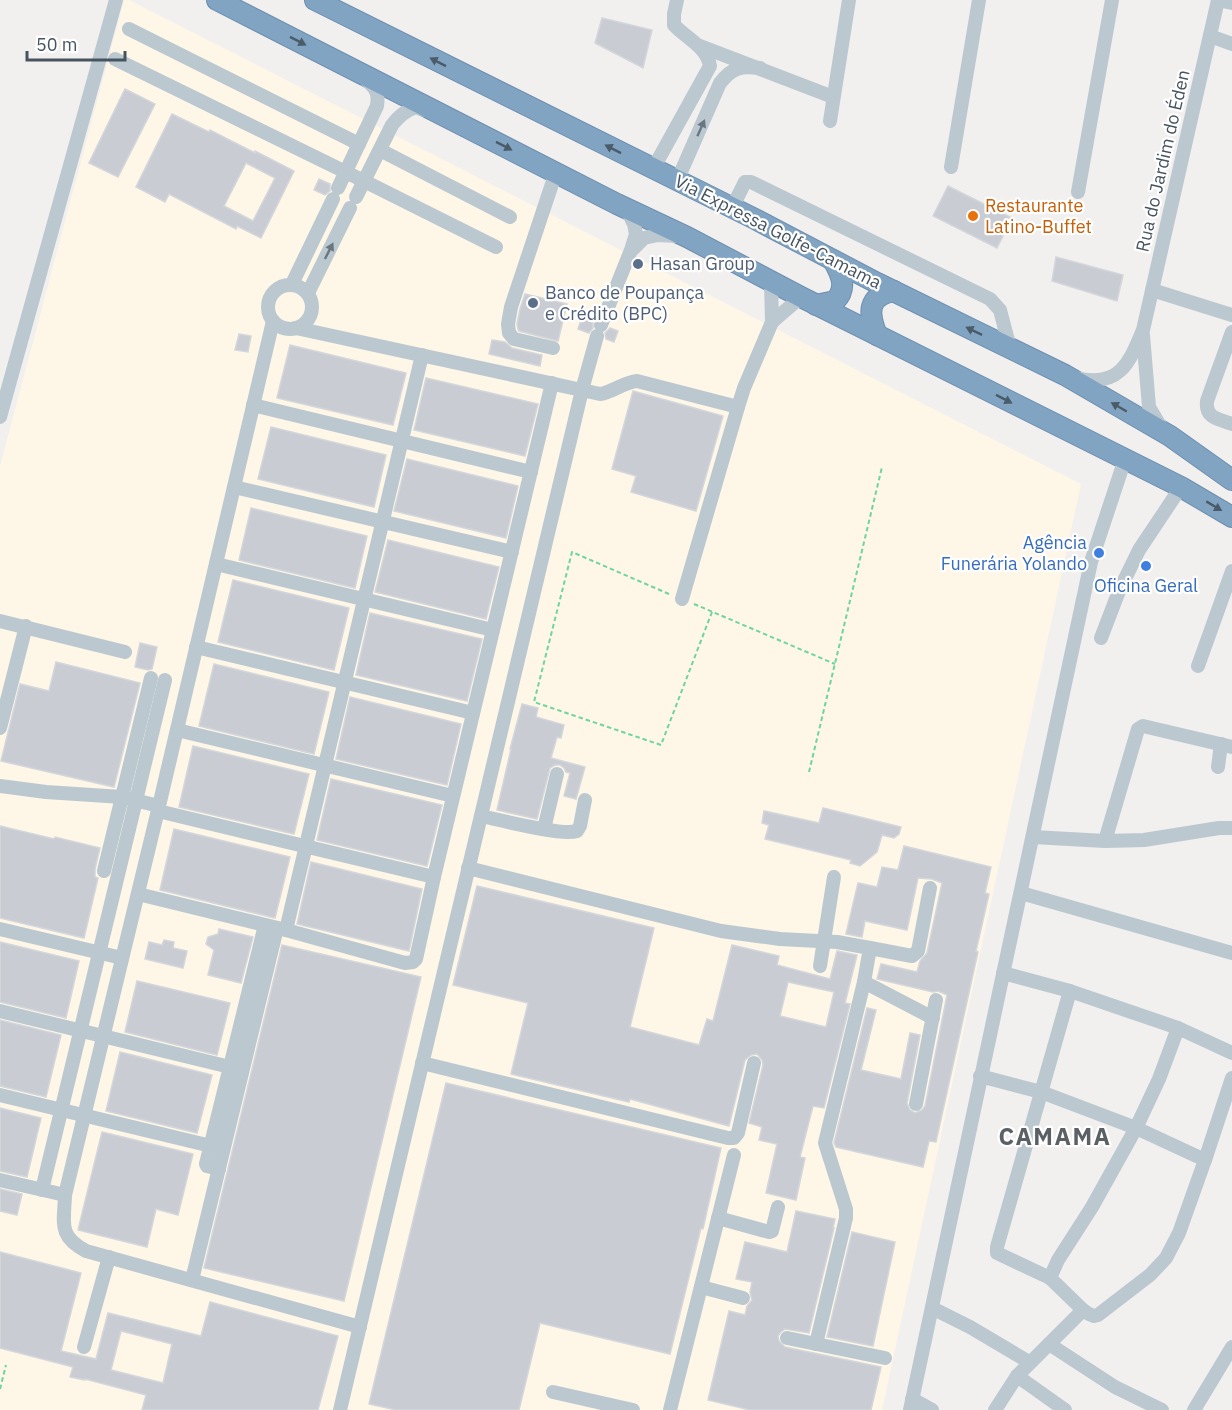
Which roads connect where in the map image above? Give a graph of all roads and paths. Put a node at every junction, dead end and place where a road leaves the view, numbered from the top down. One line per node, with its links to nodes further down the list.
1 (116, 0): 57 (street)
2 (217, 0): 15 (highway, one-way to 15)
3 (315, 0): 23 (highway, Via Expressa Golfe-Camama, one-way to 3)
4 (677, 0): 13 (street)
5 (849, 0): 17 (street)
6 (979, 0): 22 (street)
7 (1112, 0): 28 (street)
8 (1218, 0): 9 (street); 11 (street, Rua do Jardim do Éden)
9 (1232, 3)
10 (129, 29): 20 (street)
11 (1210, 36): 12 (street); 38 (street, Rua do Jardim do Éden)
12 (1232, 44)
13 (696, 45): 16 (street); 23 (street)
14 (115, 60): 24 (street)
15 (344, 65): 18 (highway); 20 (street)
16 (760, 68): 17 (street); 27 (street, one-way to 16)
17 (833, 97): 19 (street)
18 (452, 119): 21 (street); 25 (highway, one-way to 25)
19 (830, 121)
20 (359, 144): 24 (street)
21 (380, 150): 26 (street); 31 (street)
22 (951, 167)
23 (653, 169): 27 (highway, Via Expressa Golfe-Camama)
24 (346, 172): 26 (street); 37 (street)
25 (556, 172): 29 (highway); 49 (street)
26 (364, 181): 33 (street); 40 (street, one-way to 26)
27 (677, 181): 30 (highway, Via Expressa Golfe-Camama)
28 (1078, 192)
29 (617, 204): 32 (highway); 34 (street)
30 (732, 208): 35 (highway, Via Expressa Golfe-Camama); 50 (street)
31 (510, 217)
32 (687, 237): 34 (street); 36 (highway)
33 (495, 247)
34 (631, 250): 54 (street)
35 (833, 260): 39 (highway, Via Expressa Golfe-Camama); 41 (highway)
36 (771, 281): 41 (highway); 44 (street)
37 (292, 284): 40 (street); 43 (street)
38 (1152, 290): 42 (street); 46 (street, Rua do Jardim do Éden)
39 (894, 291): 48 (highway); 50 (highway, Via Expressa Golfe-Camama, one-way to 39)
40 (308, 293): 45 (street)
41 (809, 301): 44 (street); 48 (highway)
42 (1232, 315)
43 (273, 321): 45 (street); 55 (street)
44 (772, 322): 56 (street)
45 (297, 328): 51 (street)
46 (1143, 330): 52 (street); 59 (street)
47 (1232, 332): 58 (street)
48 (877, 335): 61 (highway, one-way to 61)
49 (553, 348)
50 (1010, 348): 52 (highway, Via Expressa Golfe-Camama)
51 (422, 355): 53 (street); 60 (street)
52 (1065, 375): 59 (highway, Via Expressa Golfe-Camama, one-way to 52)
53 (552, 383): 54 (street); 63 (street)
54 (582, 390): 56 (street); 98 (street)
55 (253, 405): 60 (street); 65 (street)
56 (738, 407): 73 (street)
57 (0, 417)
58 (1230, 419)
59 (1170, 436): 64 (highway, Via Expressa Golfe-Camama)
60 (402, 441): 63 (street); 68 (street)
61 (1125, 459): 66 (highway); 101 (street)
62 (882, 467): 81 (path)
63 (531, 472): 69 (street)
64 (1232, 480)
65 (234, 487): 68 (street); 70 (street)
66 (1180, 487): 67 (highway, one-way to 67); 78 (street)
67 (1232, 517)
68 (383, 522): 69 (street); 72 (street)
69 (512, 552): 77 (street)
70 (216, 564): 72 (street); 79 (street)
71 (1232, 571): 82 (street)
72 (364, 599): 77 (street); 83 (street)
73 (682, 599): 74 (path); 74 (path)
74 (712, 612): 81 (path)
75 (0, 621): 76 (street)
76 (26, 626): 80 (street); 85 (street)
77 (493, 630): 84 (street)
78 (1101, 638)
79 (196, 647): 83 (street); 86 (street)
80 (124, 652)
81 (835, 664): 90 (path)
82 (1198, 666)
83 (345, 682): 84 (street); 88 (street)
84 (473, 713): 93 (street)
85 (0, 728)
86 (177, 730): 88 (street); 97 (street)
87 (1226, 746): 89 (street); 102 (street)
88 (325, 765): 93 (street); 103 (street)
89 (1218, 767)
90 (809, 772)
91 (557, 774): 100 (street)
92 (0, 786): 94 (street)
93 (453, 796): 109 (street)
94 (122, 797): 95 (street); 95 (street); 107 (street)
95 (136, 800): 97 (street); 104 (street)
96 (585, 800): 100 (street)
97 (159, 808): 103 (street); 105 (street)
98 (481, 816): 100 (street); 106 (street)
99 (1232, 828): 102 (street)
100 (544, 829)
101 (1033, 837): 102 (street); 111 (street)
102 (1105, 841)
103 (305, 846): 109 (street); 113 (street)
104 (123, 857): 105 (street); 117 (street)
105 (146, 862): 112 (street)
106 (468, 868): 115 (street); 131 (street)
107 (104, 871)
108 (834, 876): 115 (street)
109 (434, 877): 113 (street)
110 (930, 888): 116 (street)
111 (1021, 893): 118 (street); 121 (street)
112 (138, 894): 113 (street); 119 (street)
113 (276, 928): 133 (street); 145 (street)
114 (0, 929): 117 (street)
115 (824, 941): 116 (street); 120 (street)
116 (870, 948): 122 (street)
117 (100, 952): 119 (street); 128 (street)
118 (1232, 954)
119 (123, 958): 129 (street)
120 (820, 966)
121 (1003, 972): 123 (street); 134 (street)
122 (864, 982): 126 (street); 160 (street)
123 (1070, 992): 127 (street); 136 (street)
124 (936, 1000): 126 (street)
125 (0, 1011): 128 (street)
126 (933, 1018): 138 (street)
127 (1178, 1028): 130 (street); 141 (street)
128 (81, 1031): 129 (street); 139 (street)
129 (104, 1036): 133 (street); 140 (street)
130 (1232, 1053)
131 (422, 1063): 132 (street); 158 (street)
132 (754, 1063)
133 (230, 1067): 142 (street)
134 (980, 1076): 136 (street); 156 (street)
135 (1232, 1078): 144 (street)
136 (1041, 1092): 141 (street); 152 (street)
137 (0, 1095): 139 (street)
138 (916, 1104)
139 (61, 1110): 140 (street); 147 (street)
140 (84, 1115): 142 (street); 148 (street)
141 (1136, 1128): 144 (street); 152 (street)
142 (211, 1146): 145 (street)
143 (734, 1155): 150 (street)
144 (1205, 1160): 157 (street)
145 (219, 1169): 153 (street)
146 (0, 1180): 147 (street)
147 (42, 1190): 148 (street)
148 (65, 1195): 151 (street)
149 (778, 1207): 150 (street)
150 (718, 1218): 154 (street)
151 (109, 1257): 153 (street); 162 (street)
152 (1050, 1278): 157 (street)
153 (192, 1280): 158 (street)
154 (701, 1287): 155 (street); 173 (street)
155 (743, 1298)
156 (932, 1308): 165 (street); 170 (street)
157 (1083, 1310): 161 (street)
158 (360, 1327): 171 (street)
159 (787, 1338): 160 (street)
160 (816, 1344): 164 (street)
161 (1049, 1344): 165 (street); 177 (street)
162 (84, 1347)
163 (1232, 1347): 178 (street)
164 (885, 1359)
165 (1029, 1362): 167 (street)
166 (6, 1365): 168 (path)
167 (1017, 1376): 175 (street); 176 (street)
168 (0, 1389)
169 (553, 1392): 172 (street)
170 (911, 1404): 174 (street)
171 (340, 1410)
172 (633, 1410)
173 (670, 1410)
174 (932, 1410)
175 (995, 1410)
176 (1065, 1410)
177 (1162, 1410)
178 (1194, 1410)

